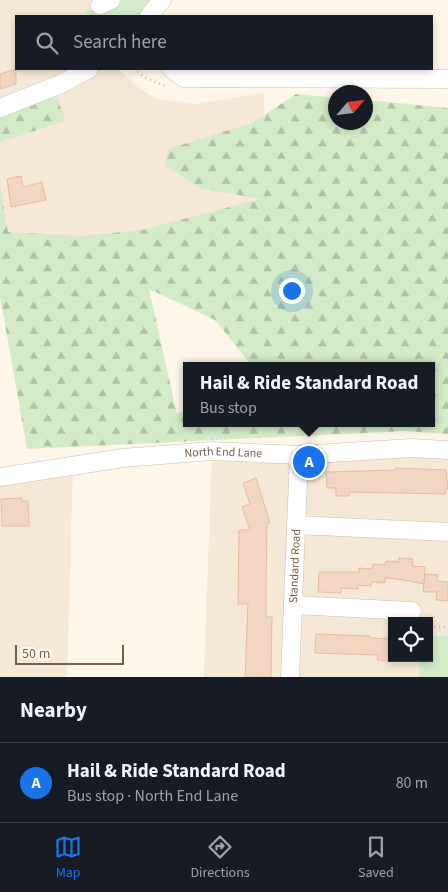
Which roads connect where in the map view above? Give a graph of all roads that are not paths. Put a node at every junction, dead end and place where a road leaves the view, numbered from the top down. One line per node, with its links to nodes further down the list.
1 (162, 0): 2 (street)
2 (150, 15)
3 (87, 70): 6 (street)
4 (173, 70): 5 (street)
5 (448, 79)
6 (0, 108)
7 (448, 450): 8 (street, North End Lane)
8 (299, 455): 9 (street, North End Lane); 10 (street, Standard Road)
9 (0, 477)
10 (296, 525): 11 (street); 12 (street, Standard Road)
11 (448, 532)
12 (293, 605): 13 (street); 14 (street, Standard Road)
13 (412, 611)
14 (290, 677)

